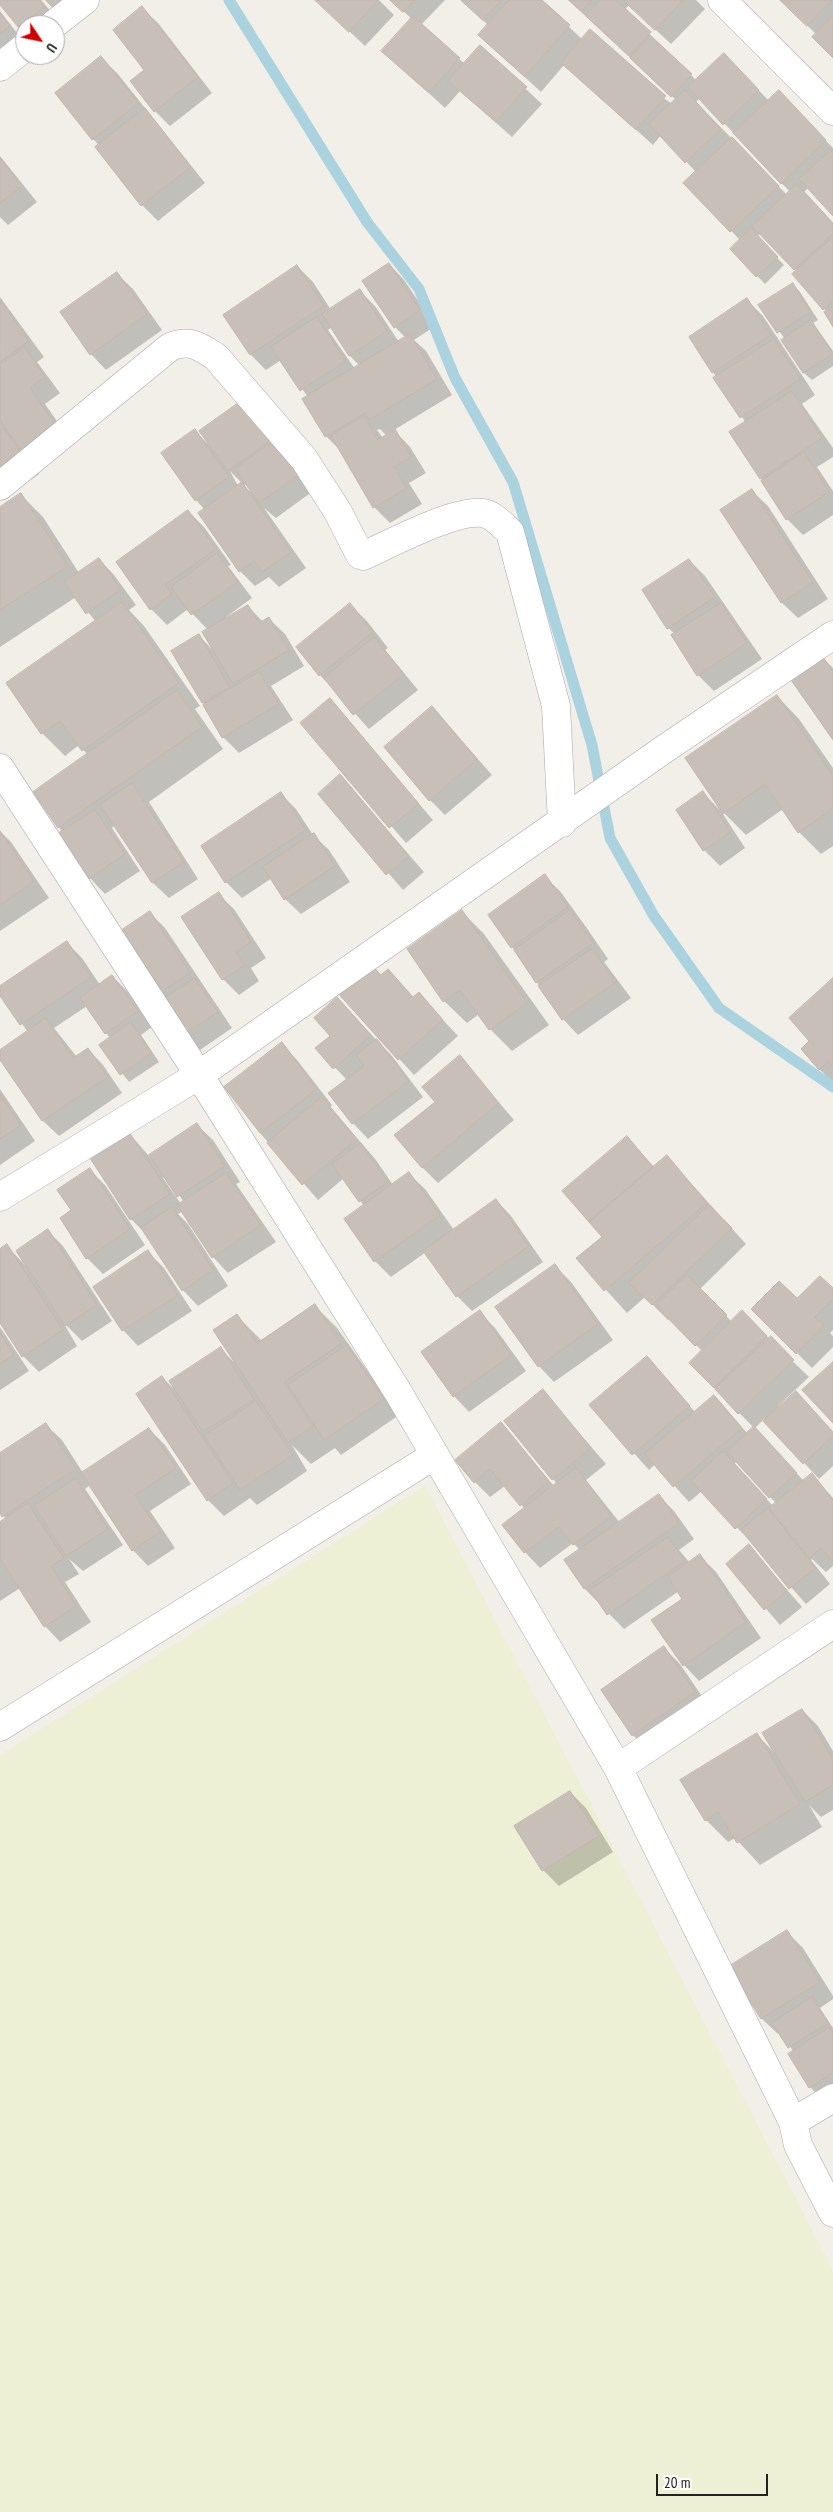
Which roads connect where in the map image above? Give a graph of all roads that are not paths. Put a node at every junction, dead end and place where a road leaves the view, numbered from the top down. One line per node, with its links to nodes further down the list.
1 (85, 0): 3 (street)
2 (722, 0): 6 (street)
3 (65, 16)
4 (15, 55): 5 (street)
5 (0, 67)
6 (833, 110)
7 (0, 486): 10 (street)
8 (833, 635): 10 (street)
9 (0, 768): 11 (street)
10 (569, 818): 11 (street)
11 (199, 1075): 12 (street); 13 (street)
12 (0, 1197)
13 (435, 1455): 15 (street); 16 (street)
14 (833, 1624): 16 (street)
15 (0, 1727)
16 (618, 1768): 18 (street)
17 (833, 2098): 18 (street)
18 (793, 2122): 19 (street)
19 (833, 2212)

